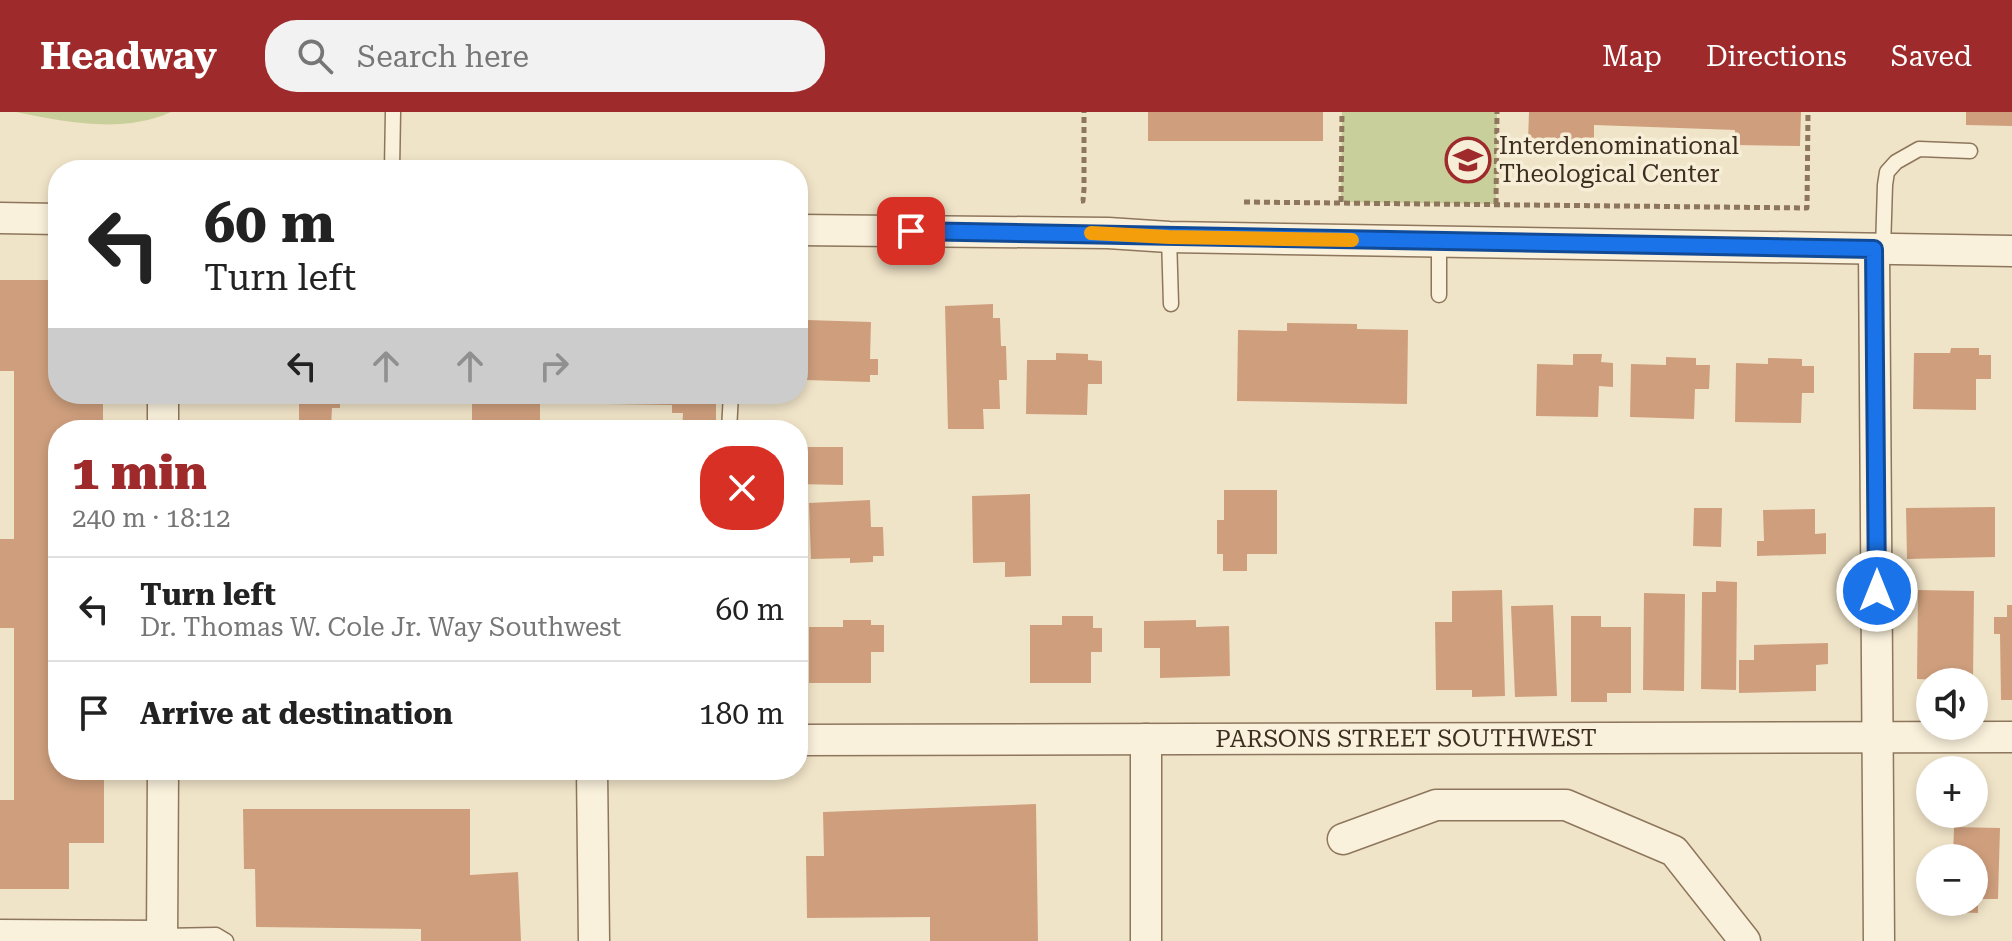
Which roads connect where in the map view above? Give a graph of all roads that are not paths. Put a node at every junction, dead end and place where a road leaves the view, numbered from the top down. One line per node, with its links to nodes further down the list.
1 (393, 112): 3 (lane)
2 (1970, 151): 9 (lane)
3 (392, 160)
4 (0, 218): 5 (street)
5 (48, 219)
6 (808, 230): 7 (street)
7 (1169, 237): 8 (street); 12 (lane)
8 (1439, 241): 9 (street); 11 (lane)
9 (1878, 249): 10 (street); 13 (street)
10 (2012, 251)
11 (1439, 295)
12 (1171, 304)
13 (1878, 737): 14 (street, PARSONS STREET SOUTHWEST); 15 (street, PARSONS STREET SOUTHWEST); 26 (street)
14 (2012, 737)
15 (1146, 739): 16 (street, PARSONS STREET SOUTHWEST); 24 (street)
16 (808, 740)
17 (163, 780): 21 (street)
18 (592, 780): 23 (street)
19 (1343, 839): 25 (street)
20 (0, 935): 21 (street)
21 (162, 939): 22 (lane)
22 (226, 941)
23 (594, 941)
24 (1146, 941)
25 (1745, 941)
26 (1879, 941)

